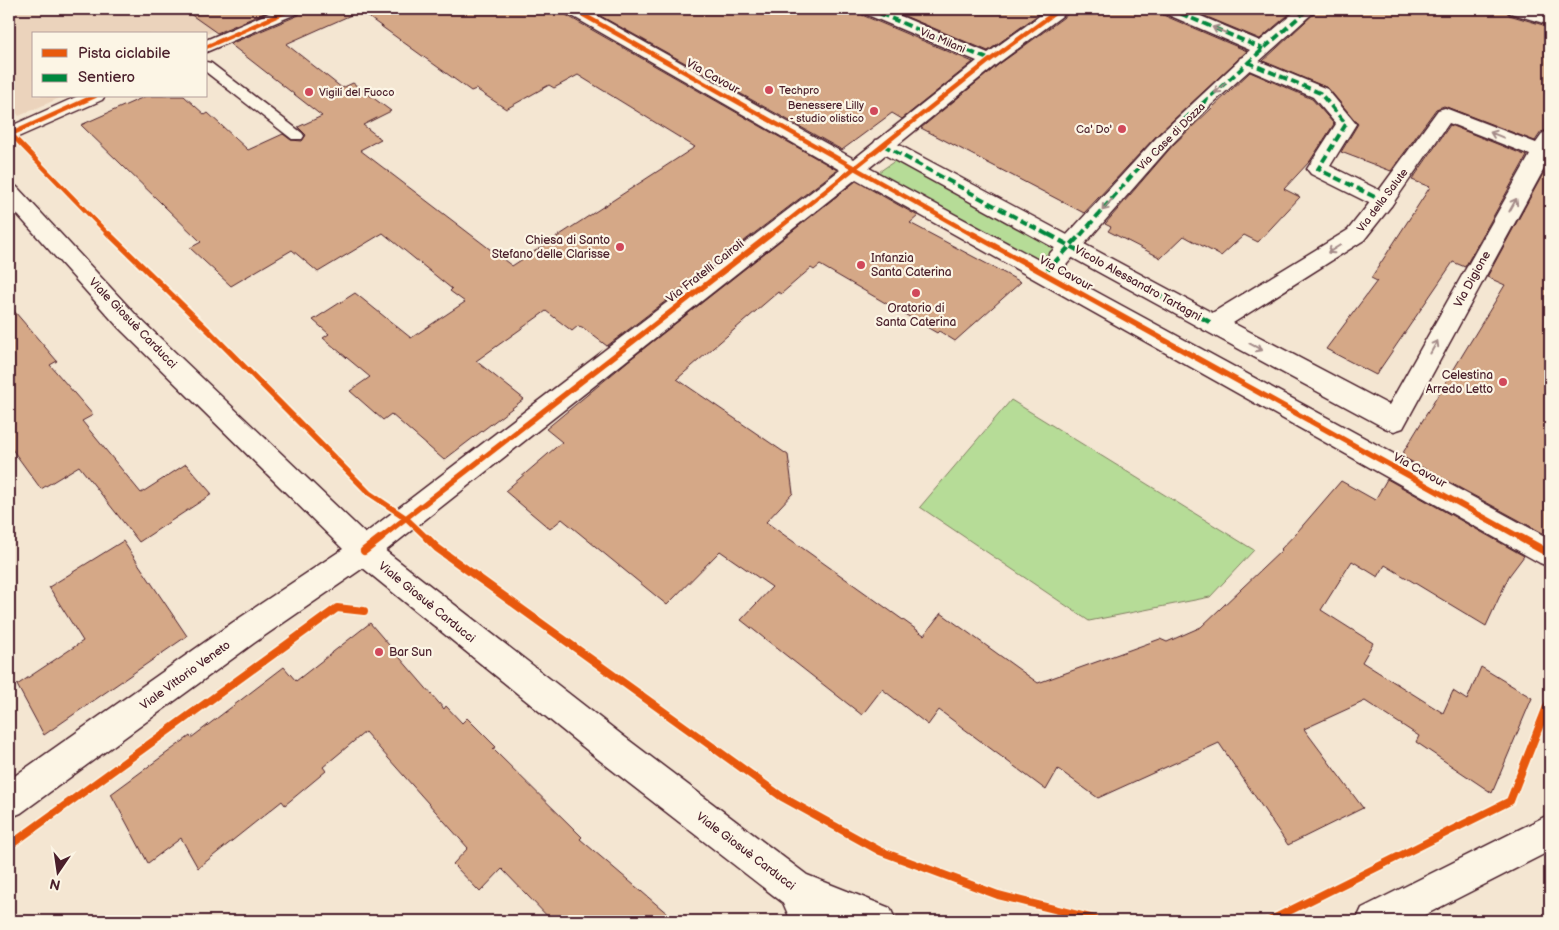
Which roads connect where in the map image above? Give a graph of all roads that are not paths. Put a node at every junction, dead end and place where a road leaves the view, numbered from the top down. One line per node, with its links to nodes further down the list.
1 (292, 9): 9 (street)
2 (573, 9): 19 (street, Via Cavour)
3 (869, 9): 11 (street, Via Milani)
4 (1060, 9): 11 (street, Via Fratelli Cairoli)
5 (1170, 9): 10 (street, one-way to 5)
6 (1308, 9): 10 (street, Via Case di Dozza)
7 (1516, 9): 8 (street)
8 (1550, 20)
9 (208, 46)
10 (1263, 49): 12 (street, Via Case di Dozza)
11 (990, 60): 17 (street, Via Fratelli Cairoli)
12 (1247, 62): 21 (street); 22 (street, Via Case di Dozza, one-way to 22)
13 (208, 68): 16 (lane)
14 (91, 98): 15 (street)
15 (9, 135)
16 (297, 136)
17 (883, 145): 19 (street, Via Fratelli Cairoli); 22 (street, Vicolo Alessandro Tartagni)
18 (1546, 145): 21 (street, Via della Salute, one-way to 21); 25 (street, Via Digione, one-way to 18)
19 (854, 168): 23 (street, Via Cavour); 26 (street, Via Fratelli Cairoli)
20 (9, 192): 26 (street, Viale Giosuè Carducci)
21 (1383, 201): 24 (street, Via della Salute, one-way to 24)
22 (1072, 247): 23 (street, Via Case di Dozza); 24 (street, Vicolo Alessandro Tartagni)
23 (1044, 274): 27 (street, Via Cavour)
24 (1212, 324): 25 (street, Vicolo Alessandro Tartagni, one-way to 25)
25 (1394, 420)
26 (364, 551): 28 (street, Viale Vittorio Veneto); 30 (street, Viale Giosuè Carducci)
27 (1550, 554)
28 (9, 801)
29 (1550, 832): 33 (street)
30 (795, 889): 31 (street); 32 (street, Viale Giosuè Carducci)
31 (811, 921)
32 (877, 921)
33 (1375, 921)

